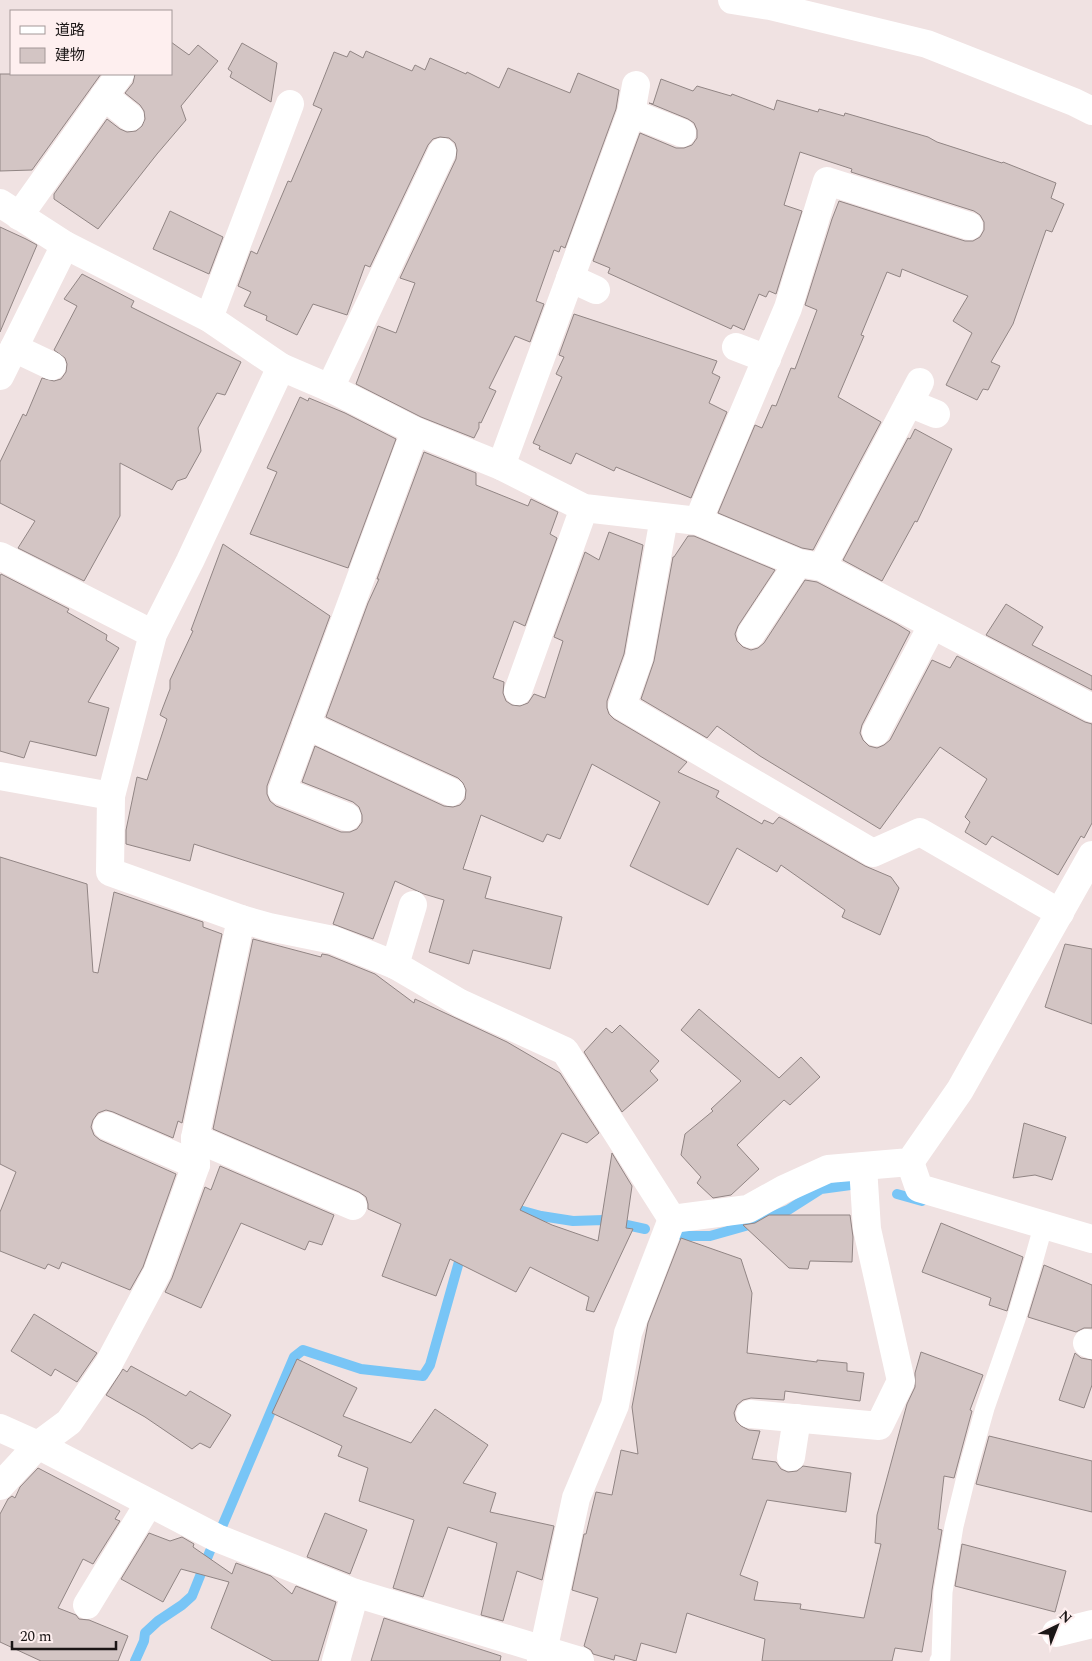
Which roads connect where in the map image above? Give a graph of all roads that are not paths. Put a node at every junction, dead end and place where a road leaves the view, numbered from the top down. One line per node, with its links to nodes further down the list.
1 (732, 0): 6 (street)
2 (119, 75): 4 (street)
3 (636, 85): 7 (street)
4 (104, 96): 8 (street); 11 (street)
5 (290, 104): 16 (street)
6 (1092, 111)
7 (631, 113): 9 (street); 14 (street)
8 (130, 117)
9 (682, 133)
10 (442, 152): 23 (street)
11 (10, 210): 13 (street)
12 (969, 226): 19 (street)
13 (65, 245): 16 (street); 18 (street)
14 (570, 278): 15 (street); 26 (street)
15 (596, 290)
16 (209, 318): 21 (street)
17 (736, 347): 19 (street)
18 (14, 348): 20 (street); 22 (street)
19 (767, 359): 29 (street)
20 (52, 366)
21 (282, 367): 23 (street); 33 (street)
22 (0, 376)
23 (330, 388): 25 (street)
24 (936, 414): 31 (street)
25 (415, 431): 26 (street); 37 (street)
26 (501, 466): 27 (street)
27 (584, 508): 28 (street); 35 (street)
28 (664, 518): 29 (street); 45 (street)
29 (698, 521): 31 (street)
30 (0, 556): 33 (street)
31 (810, 565): 32 (street); 34 (street)
32 (932, 626): 36 (street); 38 (street)
33 (154, 634): 41 (street)
34 (751, 634)
35 (518, 691)
36 (1092, 708)
37 (306, 725): 40 (street); 42 (street)
38 (876, 732)
39 (0, 776): 41 (street)
40 (451, 792)
41 (111, 796): 46 (street)
42 (347, 817)
43 (1091, 858): 45 (street)
44 (413, 905): 47 (street)
45 (1060, 913): 50 (street)
46 (241, 919): 47 (street); 49 (street)
47 (394, 965): 54 (street)
48 (107, 1126): 51 (street)
49 (194, 1138): 51 (street); 53 (street)
50 (910, 1162): 52 (street); 55 (street)
51 (196, 1165): 60 (street)
52 (863, 1167): 54 (street); 58 (street)
53 (352, 1206)
54 (672, 1219): 68 (street)
55 (1040, 1224): 56 (street); 71 (lane)
56 (1092, 1239)
57 (750, 1414): 58 (street)
58 (797, 1418): 61 (street)
59 (0, 1428): 60 (street)
60 (38, 1445): 62 (street); 63 (street)
61 (791, 1457)
62 (0, 1486)
63 (149, 1503): 64 (street); 65 (street)
64 (355, 1593): 68 (street); 69 (street)
65 (87, 1605)
66 (1092, 1624): 67 (street)
67 (1056, 1633)
68 (542, 1656): 70 (street)
69 (336, 1661)
70 (580, 1661)
71 (939, 1661)

